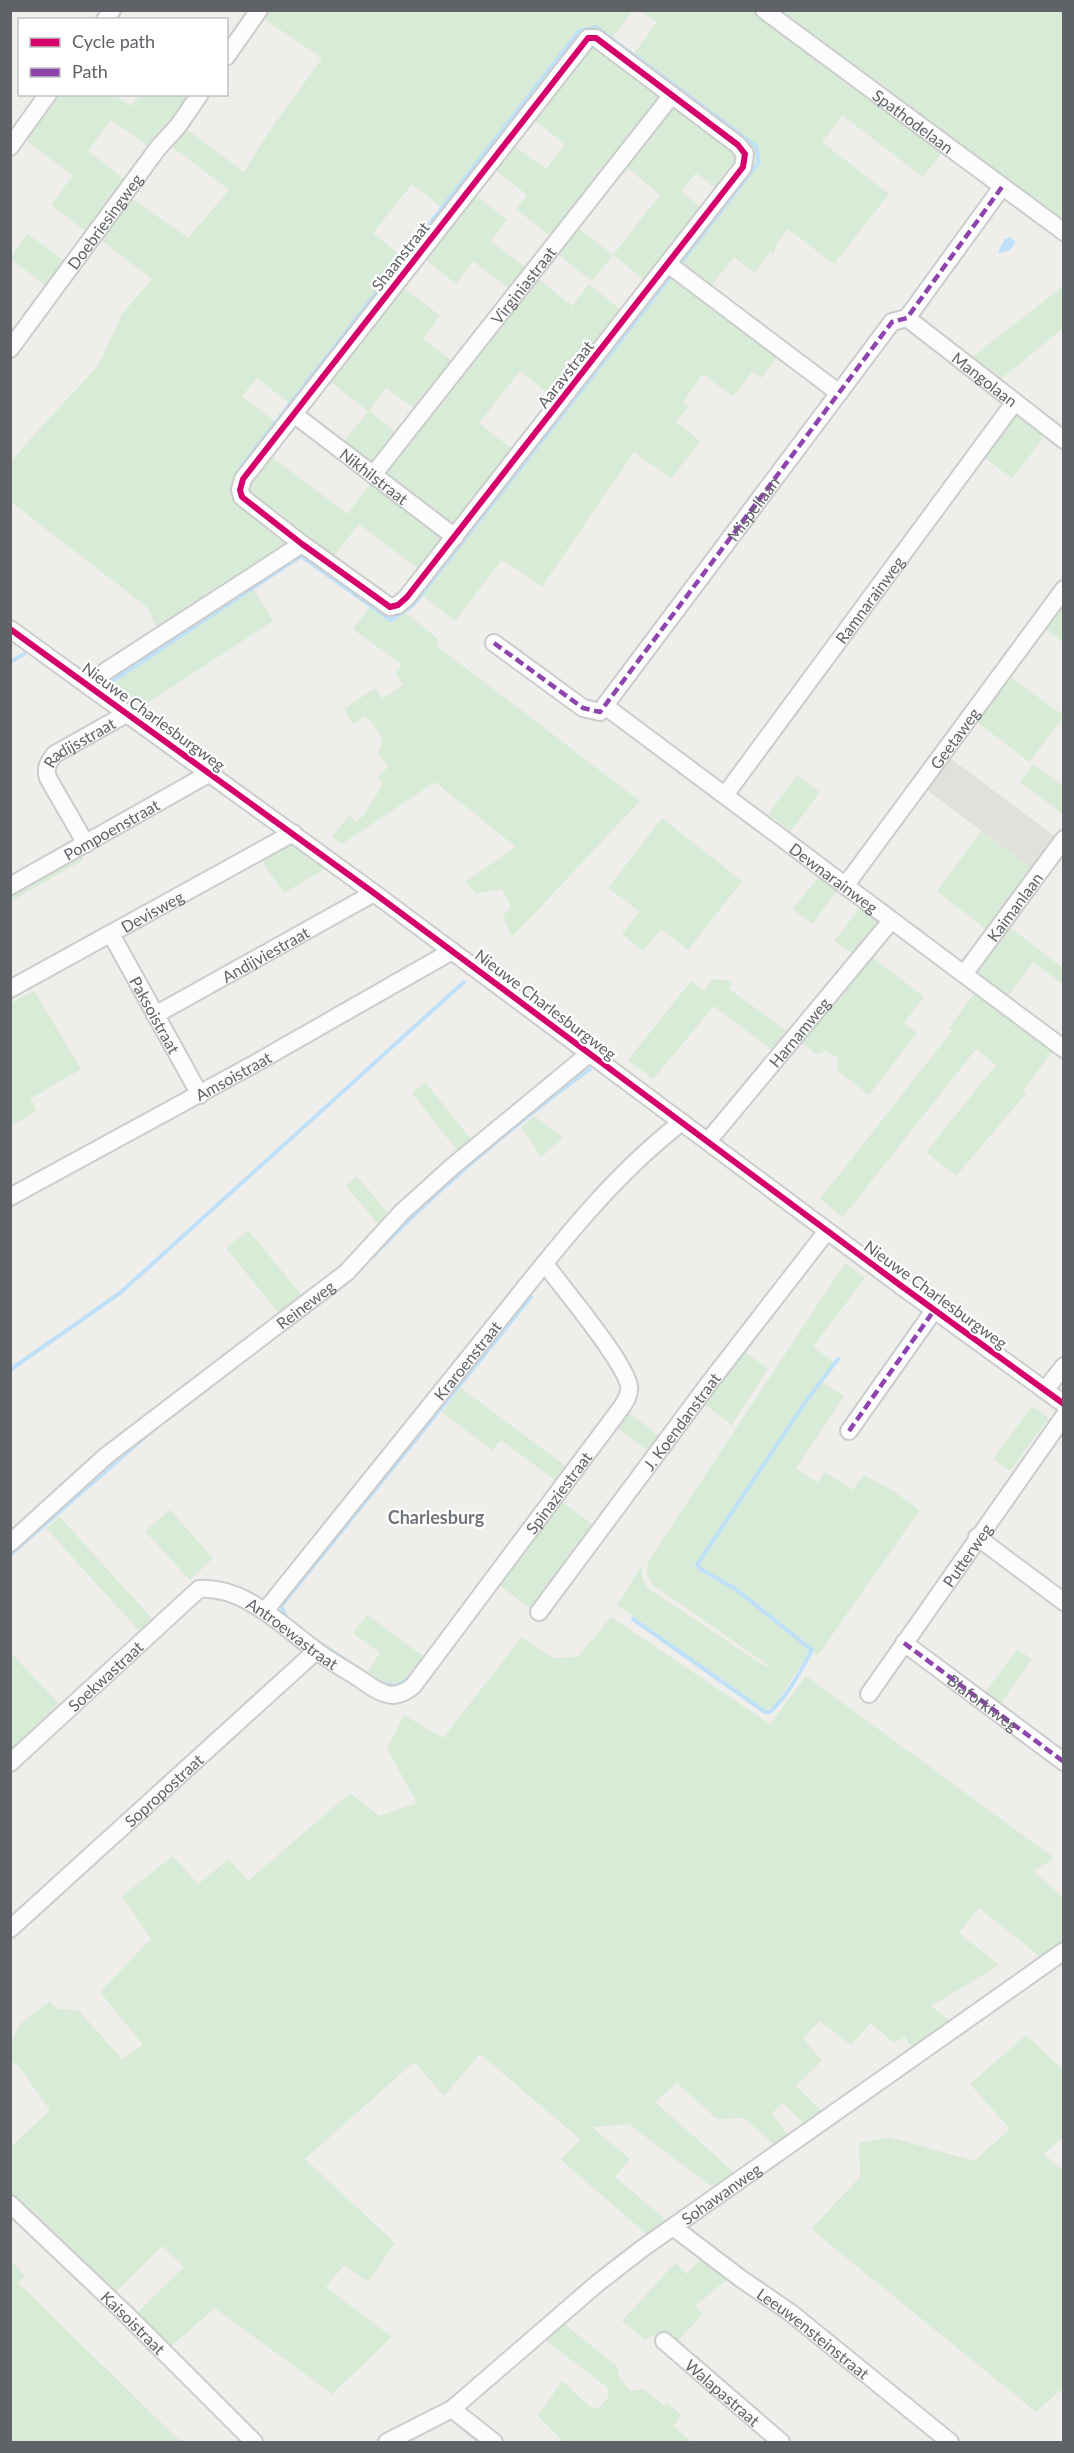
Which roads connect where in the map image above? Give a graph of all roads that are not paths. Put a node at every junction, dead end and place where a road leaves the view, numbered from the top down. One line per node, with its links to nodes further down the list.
1 (260, 10): 3 (street)
2 (764, 10): 9 (street, Spathodelaan)
3 (228, 54)
4 (672, 95): 8 (street, Shaanstraat); 16 (street, Shaanstraat); 18 (street, Virginiastraat)
5 (47, 96): 7 (street)
6 (199, 96): 13 (street, Doebriesingweg)
7 (10, 147)
8 (744, 154): 11 (street, Aaravstraat)
9 (1002, 187): 10 (street, Spathodelaan); 12 (street)
10 (1064, 232)
11 (668, 264): 14 (street); 19 (street, Aaravstraat)
12 (907, 318): 14 (street, Mispellaan); 15 (street, Mangolaan)
13 (10, 349)
14 (839, 393): 26 (street, Mispellaan)
15 (1014, 403): 17 (street, Mangolaan); 29 (street, Ramnarainweg)
16 (295, 415): 18 (street, Nikhilstraat); 20 (street, Shaanstraat)
17 (1064, 440)
18 (373, 475): 19 (street, Nikhilstraat)
19 (455, 537): 22 (street, Aaravstraat)
20 (302, 544): 22 (street, Shaanstraat); 25 (street)
21 (1064, 589): 34 (street, Geetaweg)
22 (398, 606)
23 (10, 629): 25 (street, Nieuwe Charlesburgweg)
24 (494, 643): 26 (street)
25 (90, 687): 27 (street, Nieuwe Charlesburgweg)
26 (605, 706): 29 (street, Dewnarainweg)
27 (128, 713): 28 (street, Nieuwe Charlesburgweg); 32 (street, Radijsstraat)
28 (210, 773): 30 (street, Nieuwe Charlesburgweg); 32 (street, Pompoenstraat)
29 (725, 795): 34 (street, Dewnarainweg)
30 (293, 833): 35 (street, Nieuwe Charlesburgweg); 37 (street, Devisweg)
31 (1064, 839): 39 (street, Kaimanlaan)
32 (86, 844): 33 (street, Pompoenstraat)
33 (10, 886)
34 (845, 886): 36 (street, Dewnarainweg)
35 (374, 893): 38 (street, Nieuwe Charlesburgweg); 41 (street, Andijviestraat)
36 (891, 921): 39 (street, Dewnarainweg); 46 (street, Harnamweg)
37 (111, 934): 40 (street, Devisweg); 41 (street, Paksoistraat)
38 (452, 951): 43 (street, Nieuwe Charlesburgweg); 44 (street, Amsoistraat)
39 (964, 974): 42 (street, Dewnarainweg)
40 (10, 989)
41 (155, 1015): 44 (street, Paksoistraat)
42 (1064, 1049)
43 (590, 1053): 45 (street, Nieuwe Charlesburgweg); 57 (street, Reineweg)
44 (200, 1095): 47 (street, Amsoistraat)
45 (682, 1122): 46 (street, Nieuwe Charlesburgweg); 49 (street, Kraroenstraat)
46 (708, 1141): 48 (street, Nieuwe Charlesburgweg)
47 (10, 1197)
48 (827, 1231): 50 (street, Nieuwe Charlesburgweg); 61 (street, J. Koendanstraat)
49 (545, 1264): 60 (street, Kraroenstraat); 64 (street, Spinaziestraat)
50 (935, 1309): 52 (street, Nieuwe Charlesburgweg); 55 (street)
51 (1064, 1366): 52 (street)
52 (1045, 1390): 53 (street, Nieuwe Charlesburgweg)
53 (1064, 1404)
54 (1064, 1416): 56 (street, Putterweg)
55 (849, 1431)
56 (977, 1537): 59 (street); 62 (street, Putterweg)
57 (10, 1544)
58 (199, 1589): 60 (street, Antroewastraat); 67 (street, Soekwastraat)
59 (1064, 1602)
60 (265, 1611): 63 (street, Antroewastraat)
61 (539, 1612)
62 (904, 1643): 65 (street, Putterweg); 66 (street, Blaforkiweg)
63 (316, 1651): 64 (street, Antroewastraat); 68 (street, Sopropostraat)
64 (380, 1691)
65 (869, 1694)
66 (1064, 1762)
67 (10, 1763)
68 (10, 1929)
69 (1064, 1951): 71 (street, Sohawanweg)
70 (10, 2204): 74 (street, Kaisoistraat)
71 (673, 2227): 73 (street, Sohawanweg); 78 (street, Leeuwensteinstraat)
72 (664, 2341): 77 (street, Walapastraat)
73 (452, 2409): 75 (street, Sohawanweg); 76 (street)
74 (254, 2442)
75 (387, 2442)
76 (494, 2442)
77 (781, 2442)
78 (950, 2442)

